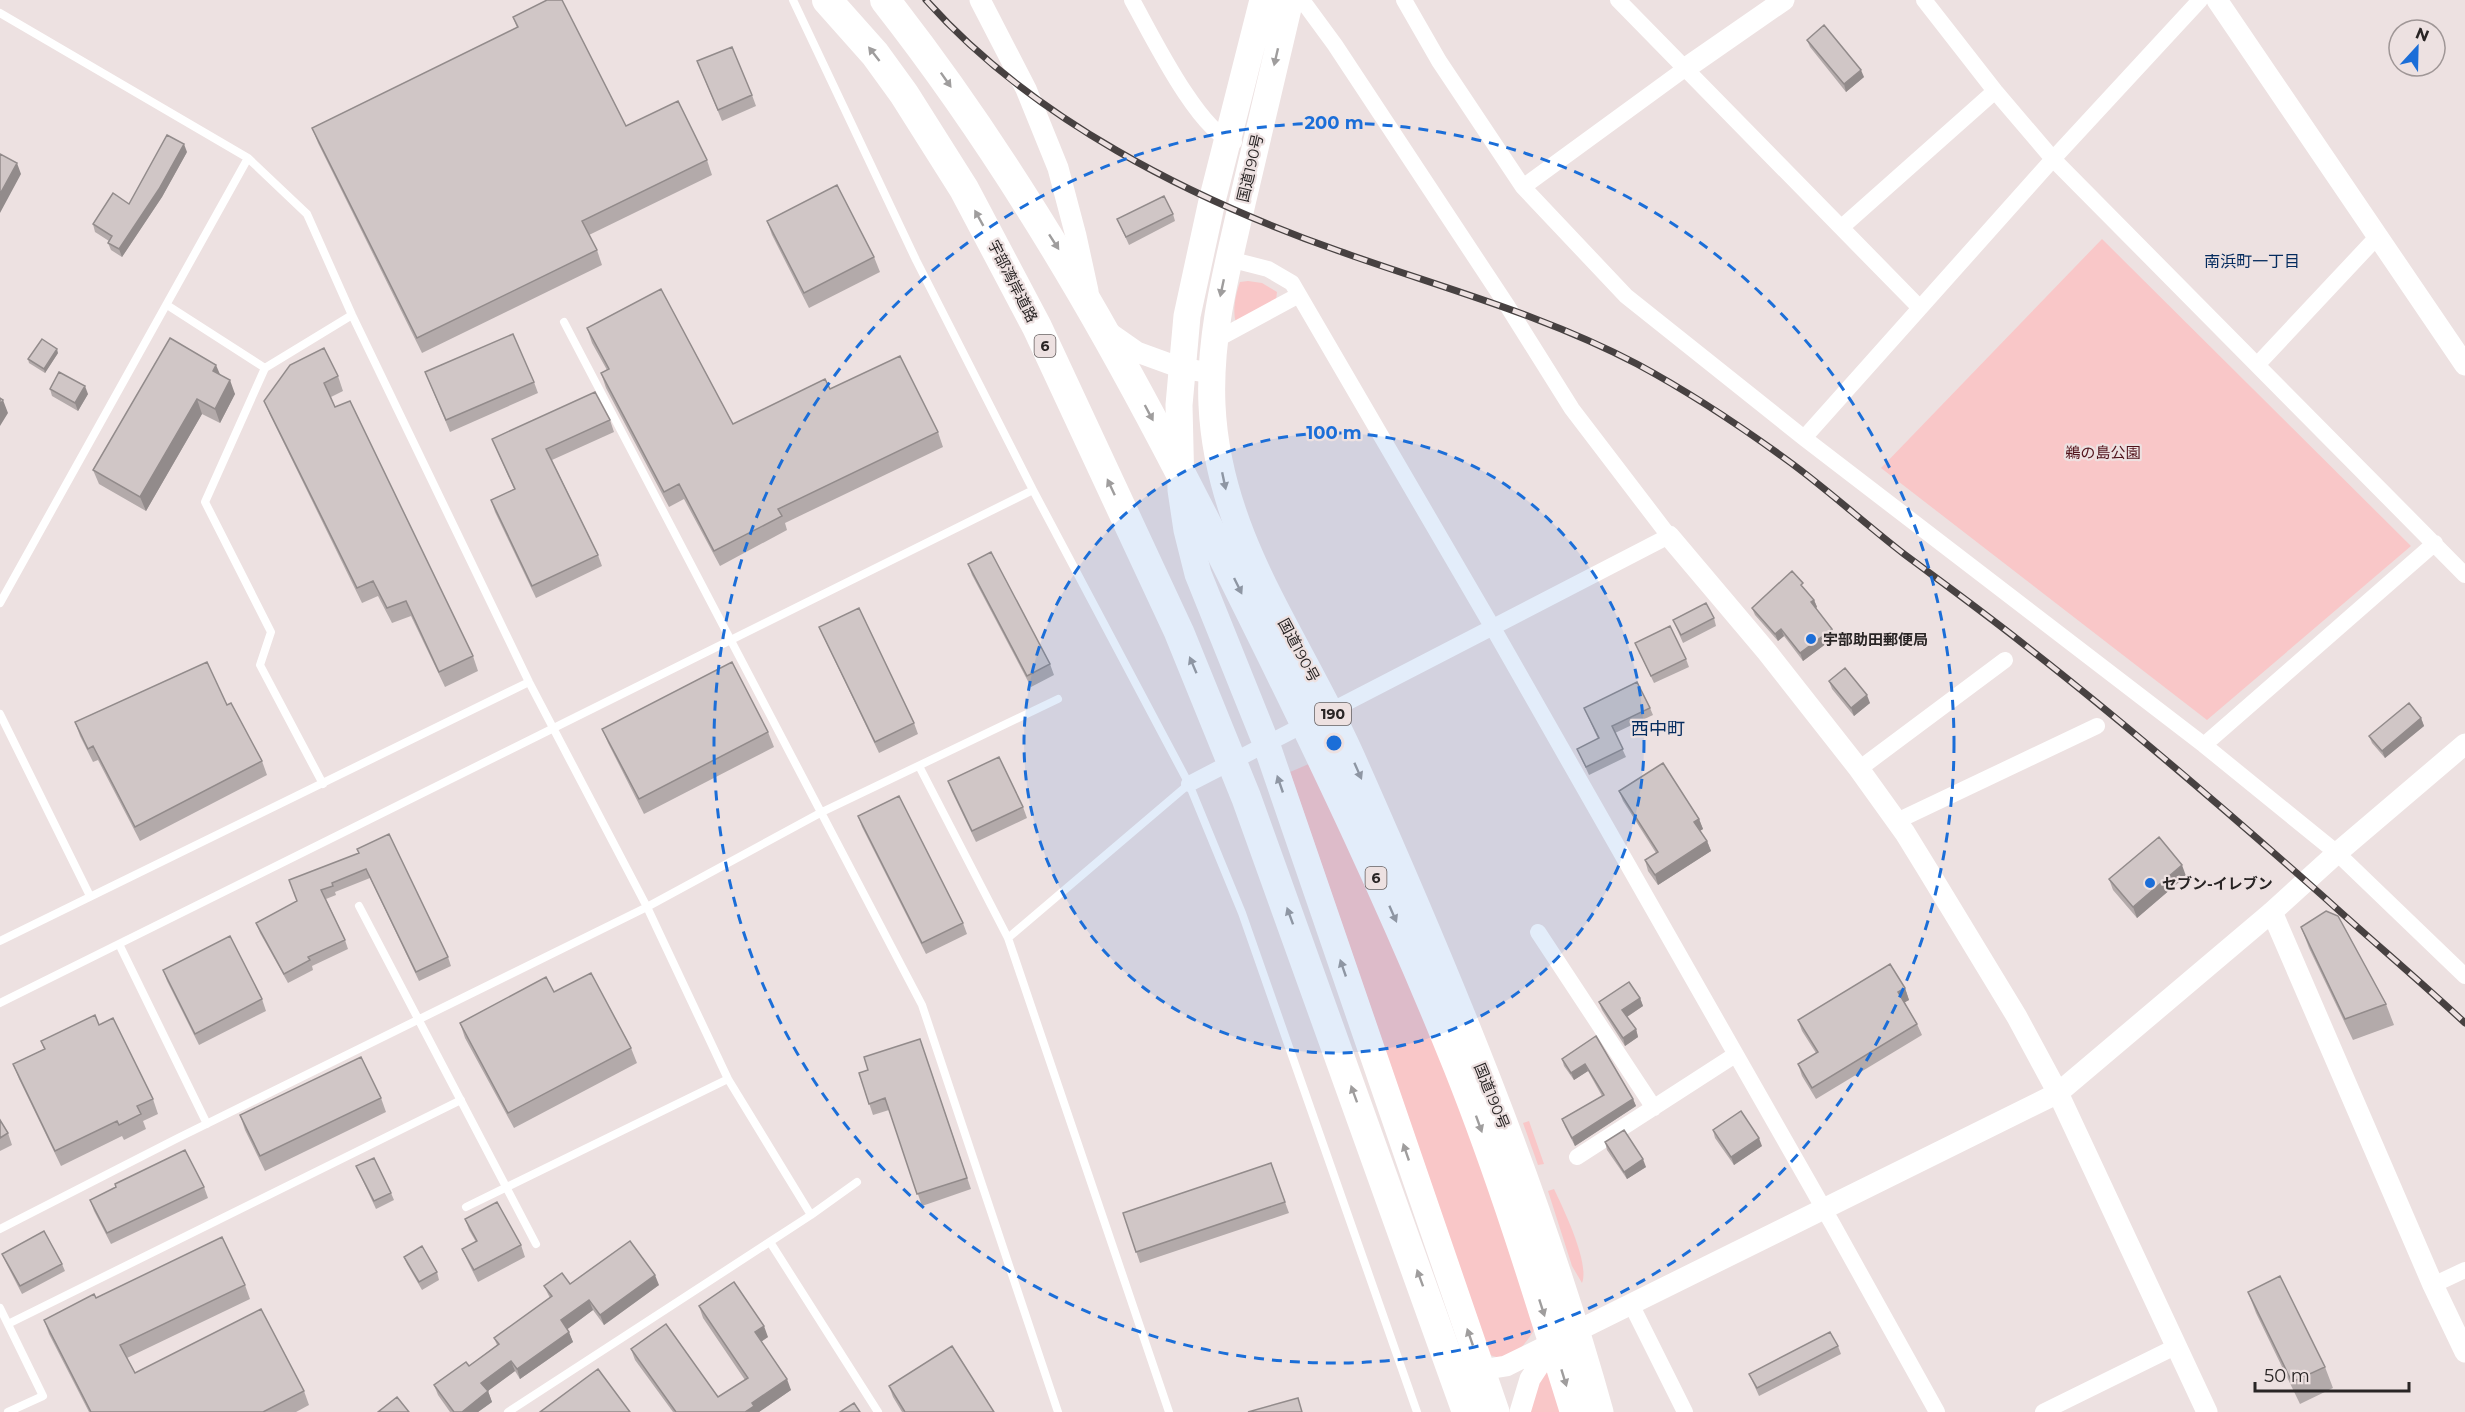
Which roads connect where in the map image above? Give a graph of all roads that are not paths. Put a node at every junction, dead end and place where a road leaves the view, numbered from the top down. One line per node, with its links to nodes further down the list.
1 (793, 0): 38 (lane)
2 (827, 0): 93 (highway, 宇部湾岸道路 / 6, one-way to 2)
3 (885, 0): 94 (highway, 6, one-way to 94)
4 (980, 0): 35 (street)
5 (1132, 0): 18 (street)
6 (1263, 0): 18 (highway, 国道190号)
7 (1290, 0): 19 (highway, 国道190号 / 190, one-way to 19)
8 (1302, 0): 39 (street)
9 (1404, 0): 22 (street)
10 (1618, 0): 16 (street)
11 (1784, 0): 16 (street)
12 (1924, 0): 17 (street)
13 (2200, 0): 21 (street)
14 (2217, 0): 24 (street)
15 (0, 13): 20 (lane)
16 (1686, 68): 22 (street); 23 (street)
17 (1995, 91): 21 (street); 23 (street)
18 (1227, 140): 19 (street); 35 (highway, 国道190号)
19 (1255, 147): 25 (highway, 国道190号 / 190)
20 (248, 158): 27 (lane); 29 (lane)
21 (2053, 159): 28 (street); 32 (street)
22 (1523, 186): 37 (street)
23 (1843, 226): 28 (street)
24 (2377, 237): 32 (street); 33 (street)
25 (1228, 259): 26 (street); 31 (highway, 国道190号 / 190, one-way to 31)
26 (1299, 295): 31 (street); 43 (street)
27 (167, 305): 34 (lane); 42 (lane)
28 (1920, 308): 37 (street)
29 (352, 315): 34 (lane); 46 (lane)
30 (564, 322): 44 (lane)
31 (1214, 341): 36 (highway, 国道190号 / 190)
32 (2257, 365): 40 (street)
33 (2465, 365)
34 (265, 368): 57 (lane)
35 (1181, 368): 36 (street); 52 (highway, 国道190号)
36 (1211, 373): 48 (highway, 国道190号 / 190, one-way to 48)
37 (1804, 438): 54 (street)
38 (1033, 490): 44 (lane); 58 (lane)
39 (1670, 536): 43 (street); 56 (street)
40 (2435, 543): 41 (street); 54 (street)
41 (2465, 575)
42 (0, 603)
43 (1493, 628): 48 (street); 73 (street)
44 (729, 641): 51 (lane); 59 (lane)
45 (2005, 660): 56 (street)
46 (529, 682): 51 (lane); 57 (lane)
47 (1058, 699): 55 (lane)
48 (1332, 712): 52 (street); 94 (highway, 国道190号 / 190, one-way to 94)
49 (0, 714): 62 (lane)
50 (2097, 726): 60 (street)
51 (551, 728): 64 (lane); 69 (lane)
52 (1266, 743): 58 (street); 97 (highway, 国道190号, one-way to 52)
53 (2465, 744): 61 (street)
54 (2204, 745): 61 (street)
55 (919, 766): 59 (lane); 67 (lane)
56 (1859, 769): 60 (street)
57 (323, 784): 62 (lane)
58 (1189, 784): 67 (lane); 103 (lane)
59 (822, 812): 64 (lane); 101 (lane)
60 (1897, 821): 75 (street)
61 (2337, 853): 65 (street); 70 (street)
62 (90, 896): 68 (lane)
63 (359, 906): 72 (lane)
64 (647, 907): 72 (lane); 74 (lane)
65 (2272, 912): 75 (street); 89 (street)
66 (1538, 932): 77 (street)
67 (1008, 938): 102 (lane)
68 (0, 941)
69 (119, 944): 71 (lane); 78 (lane)
70 (2465, 976)
71 (0, 1003)
72 (420, 1019): 76 (lane); 78 (lane)
73 (1735, 1055): 77 (street); 83 (street)
74 (728, 1079): 81 (lane); 84 (lane)
75 (2058, 1093): 83 (street); 95 (street)
76 (461, 1100): 81 (lane); 92 (lane)
77 (1654, 1108): 79 (street)
78 (207, 1124): 85 (lane)
79 (1577, 1157)
80 (857, 1182): 84 (lane)
81 (506, 1187): 82 (lane); 87 (lane)
82 (466, 1207)
83 (1824, 1208): 90 (street); 110 (street)
84 (811, 1215): 86 (lane)
85 (0, 1229)
86 (770, 1242): 99 (lane); 100 (lane)
87 (536, 1244)
88 (2465, 1270): 89 (street)
89 (2433, 1285): 96 (street)
90 (1631, 1304): 94 (street); 109 (street)
91 (0, 1308): 92 (lane)
92 (8, 1324): 98 (lane)
93 (1441, 1337): 97 (street); 104 (highway, 6)
94 (1565, 1337): 97 (street); 106 (street); 107 (highway, 6, one-way to 107); 108 (highway, 国道190号 / 190)
95 (2177, 1346): 111 (street); 112 (street)
96 (2465, 1352)
97 (1481, 1370): 105 (highway, 国道190号)
98 (8, 1412)
99 (508, 1412)
100 (878, 1412)
101 (1058, 1412)
102 (1169, 1412)
103 (1417, 1412)
104 (1467, 1412)
105 (1496, 1412)
106 (1520, 1412)
107 (1575, 1412)
108 (1600, 1412)
109 (1685, 1412)
110 (1937, 1412)
111 (2043, 1412)
112 (2207, 1412)

